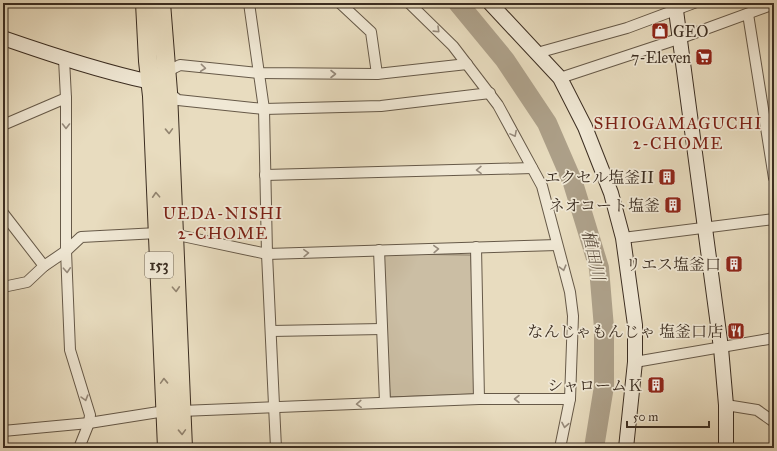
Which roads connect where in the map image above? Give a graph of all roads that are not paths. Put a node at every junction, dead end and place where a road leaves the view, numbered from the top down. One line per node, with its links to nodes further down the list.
1 (146, 3): 20 (highway, 153)
2 (161, 3): 16 (highway, 153)
3 (249, 3): 17 (street)
4 (340, 3): 18 (street)
5 (409, 3): 15 (street, one-way to 15)
6 (490, 3): 13 (street)
7 (694, 3): 9 (street)
8 (774, 4): 10 (street)
9 (676, 6): 12 (street); 13 (street)
10 (748, 14): 12 (street); 28 (street)
11 (3, 38): 14 (street)
12 (681, 38): 19 (street); 31 (street)
13 (537, 53): 19 (street)
14 (64, 59): 20 (street); 23 (street)
15 (467, 64): 18 (street); 22 (street)
16 (166, 72): 17 (street, one-way to 17); 20 (street); 21 (highway, 153)
17 (259, 73): 18 (street, one-way to 18); 24 (street)
18 (377, 74)
19 (560, 78): 33 (street)
20 (151, 82): 21 (street); 32 (highway, 153, one-way to 20)
21 (168, 92): 24 (street); 32 (highway, 153, one-way to 32)
22 (490, 93): 24 (street); 26 (street, one-way to 26)
23 (66, 98): 25 (street); 37 (street, one-way to 37)
24 (264, 109): 27 (street)
25 (3, 125)
26 (532, 168): 27 (street, one-way to 27); 34 (street)
27 (265, 175): 38 (street)
28 (774, 178)
29 (3, 213): 39 (street)
30 (774, 219): 31 (street)
31 (705, 228): 33 (street); 44 (street)
32 (166, 234): 37 (street); 38 (street); 51 (highway, 153)
33 (623, 238): 45 (street)
34 (557, 245): 35 (street); 47 (street, one-way to 47)
35 (476, 247): 36 (street, one-way to 35); 46 (street)
36 (379, 250): 38 (street, one-way to 36); 41 (street)
37 (66, 252): 39 (street); 53 (street, one-way to 53)
38 (268, 254): 42 (street)
39 (44, 266): 40 (street)
40 (3, 287)
41 (382, 329): 42 (street); 48 (street)
42 (271, 331): 50 (street)
43 (774, 338): 44 (street)
44 (721, 348): 45 (street); 49 (street)
45 (635, 362): 60 (street)
46 (480, 399): 47 (street, one-way to 46); 48 (street)
47 (570, 399): 59 (street, one-way to 59)
48 (385, 402): 50 (street, one-way to 50)
49 (726, 405): 52 (street); 61 (street)
50 (275, 408): 51 (street); 58 (street)
51 (173, 411): 53 (street); 56 (highway, 153); 57 (highway, 153, one-way to 57)
52 (774, 422)
53 (89, 423): 54 (street); 55 (street)
54 (3, 431)
55 (78, 448)
56 (167, 448)
57 (183, 448)
58 (276, 448)
59 (560, 448)
60 (626, 448)
61 (726, 448)

